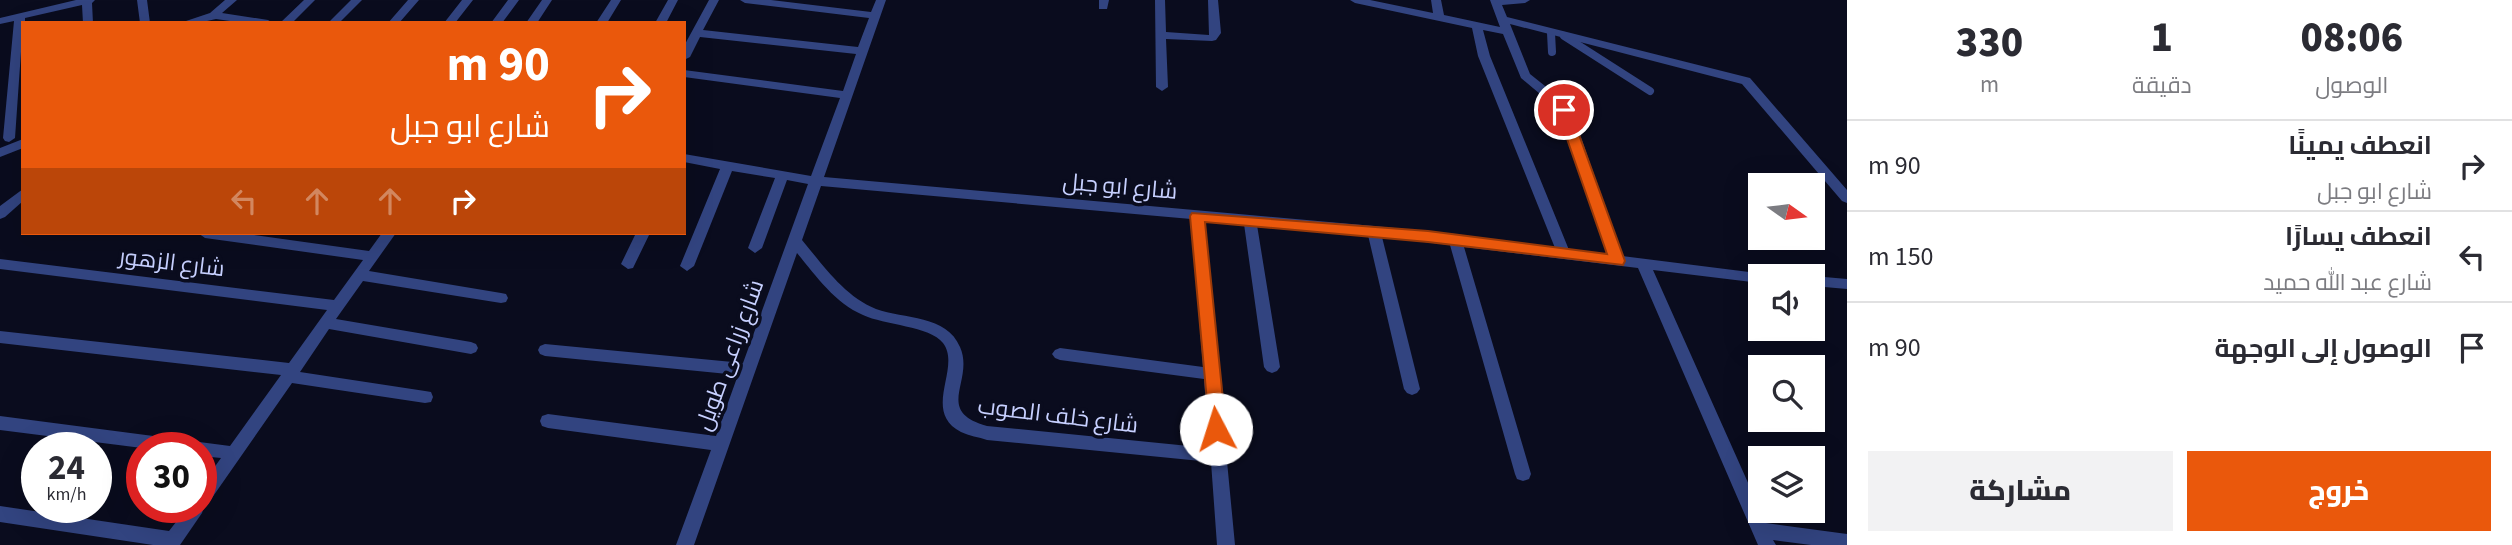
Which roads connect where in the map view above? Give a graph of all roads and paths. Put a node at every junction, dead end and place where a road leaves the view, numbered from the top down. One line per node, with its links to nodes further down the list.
1 (88, 0): 22 (street); 29 (street)
2 (142, 0): 30 (street)
3 (232, 0): 26 (street)
4 (310, 0): 32 (street)
5 (357, 0): 33 (street)
6 (414, 0): 34 (street)
7 (468, 0): 35 (street)
8 (514, 0): 36 (street)
9 (547, 0): 37 (street)
10 (616, 0): 38 (street)
11 (673, 0): 39 (street)
12 (714, 0): 42 (street)
13 (745, 0): 24 (street)
14 (881, 0): 24 (street, شارع زراعى طويل)
15 (1160, 0): 43 (street)
16 (1213, 0): 43 (street)
17 (1354, 0): 21 (street)
18 (1436, 0): 25 (street)
19 (1525, 0): 20 (street)
20 (1496, 1): 27 (street)
21 (1372, 2): 25 (street)
22 (42, 6): 23 (street)
23 (20, 16): 28 (street); 53 (street)
24 (875, 16): 45 (street, شارع زراعى طويل)
25 (1439, 18): 40 (street)
26 (209, 19): 31 (street)
27 (1503, 19): 41 (street); 44 (street)
28 (0, 21)
29 (88, 21)
30 (145, 21)
31 (238, 21)
32 (287, 21)
33 (335, 21)
34 (395, 21)
35 (451, 21)
36 (498, 21)
37 (532, 21)
38 (602, 21)
39 (661, 21)
40 (1477, 26): 41 (street); 70 (street)
41 (1508, 32): 72 (street)
42 (697, 33): 45 (street); 47 (street)
43 (1161, 35): 49 (street)
44 (1558, 35): 46 (lane); 50 (lane); 60 (street)
45 (862, 51): 51 (street, شارع زراعى طويل)
46 (1552, 52)
47 (686, 53)
48 (686, 73): 51 (street)
49 (1162, 87)
50 (1650, 91)
51 (846, 94): 59 (street, شارع زراعى طويل)
52 (21, 133): 53 (street)
53 (4, 139)
54 (21, 144): 55 (street)
55 (0, 153)
56 (686, 158): 57 (street, شارع ابو جبل)
57 (728, 165): 58 (street, شارع ابو جبل); 76 (street)
58 (783, 176): 59 (street, شارع ابو جبل); 69 (street)
59 (815, 180): 61 (street, شارع ابو جبل); 68 (street, شارع زراعى طويل)
60 (1847, 198)
61 (1197, 216): 62 (street, شارع ابو جبل); 91 (street)
62 (1250, 221): 63 (street, شارع ابو جبل); 88 (street)
63 (1374, 231): 67 (street, شارع ابو جبل); 92 (street)
64 (220, 235): 71 (street)
65 (388, 235): 71 (street)
66 (642, 235): 74 (street)
67 (1455, 239): 70 (street, شارع ابو جبل); 101 (street)
68 (794, 240): 89 (street, شارع زراعى طويل); 100 (street, شارع خلف الصوب)
69 (755, 248)
70 (1563, 252): 72 (street, شارع ابو جبل)
71 (372, 256): 77 (street)
72 (1617, 261): 75 (street, شارع ابو جبل)
73 (0, 264): 82 (street, شارع الزهور)
74 (628, 264)
75 (1644, 265): 78 (street, شارع ابو جبل); 105 (street)
76 (687, 266)
77 (359, 275): 81 (street); 82 (street)
78 (1748, 277)
79 (1825, 282): 80 (street)
80 (1847, 284)
81 (501, 298)
82 (338, 306): 83 (street)
83 (325, 323): 85 (street); 90 (street)
84 (0, 337): 90 (street)
85 (471, 348)
86 (545, 350): 89 (street)
87 (1060, 354): 91 (street)
88 (1272, 366)
89 (747, 370): 97 (street, شارع زراعى طويل)
90 (290, 373): 93 (street); 99 (street)
91 (1211, 374): 100 (street)
92 (1412, 389)
93 (425, 397)
94 (548, 421): 97 (street)
95 (0, 423): 96 (street)
96 (126, 439)
97 (721, 444): 108 (street, شارع زراعى طويل)
98 (217, 451): 99 (street)
99 (234, 453): 102 (street)
100 (1219, 456): 109 (street)
101 (1523, 474)
102 (217, 477)
103 (0, 514): 106 (street)
104 (185, 523): 106 (street)
105 (1764, 537): 107 (street)
106 (172, 542)
107 (1847, 542)
108 (685, 545)
109 (1226, 545)

